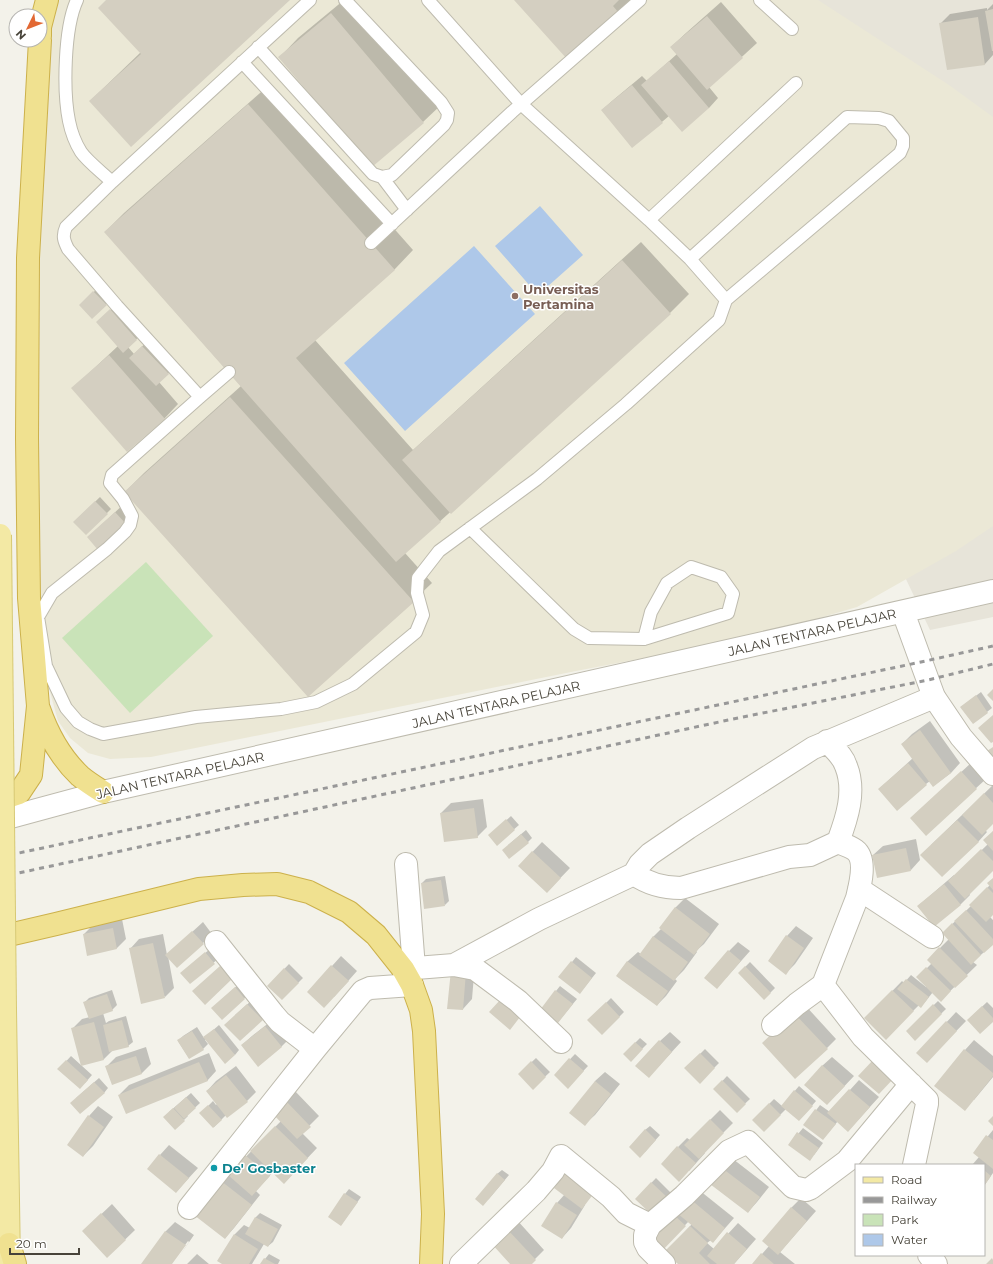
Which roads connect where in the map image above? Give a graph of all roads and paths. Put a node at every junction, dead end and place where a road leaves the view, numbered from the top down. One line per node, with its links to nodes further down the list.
1 (77, 0): 14 (lane)
2 (310, 0): 8 (lane)
3 (345, 0): 13 (lane)
4 (428, 0): 12 (lane)
5 (640, 0): 12 (lane)
6 (760, 0): 7 (lane)
7 (792, 29)
8 (258, 47): 10 (lane); 13 (lane)
9 (40, 48): 29 (highway)
10 (242, 62): 14 (lane); 17 (lane)
11 (796, 83): 16 (lane)
12 (521, 104): 15 (lane); 16 (lane)
13 (382, 177): 15 (lane)
14 (112, 182): 22 (lane)
15 (407, 210): 17 (lane)
16 (649, 220): 19 (lane)
17 (392, 224): 18 (lane)
18 (371, 243)
19 (690, 260): 20 (lane); 20 (lane)
20 (726, 300): 23 (lane)
21 (229, 372): 22 (lane)
22 (200, 396): 23 (lane)
23 (470, 528): 27 (lane)
24 (0, 535): 53 (main road, bridge)
25 (993, 591): 26 (street, JALAN TENTARA PELAJAR)
26 (903, 612): 28 (street); 32 (street, JALAN TENTARA PELAJAR)
27 (644, 639): 27 (lane)
28 (934, 698): 30 (street); 31 (street)
29 (38, 706): 32 (highway); 33 (highway)
30 (827, 741): 35 (street); 37 (street)
31 (993, 774)
32 (103, 792): 34 (street, JALAN TENTARA PELAJAR)
33 (0, 797)
34 (0, 820)
35 (838, 842): 37 (street); 38 (street)
36 (406, 864): 43 (street)
37 (634, 874): 42 (street)
38 (859, 889): 40 (street); 44 (street)
39 (0, 937): 43 (highway)
40 (932, 937)
41 (216, 942): 47 (street)
42 (454, 965): 43 (street); 46 (street)
43 (410, 974): 47 (street); 54 (highway)
44 (823, 985): 45 (street); 48 (street)
45 (773, 1024)
46 (561, 1042)
47 (315, 1049): 50 (street)
48 (911, 1084): 49 (street); 51 (street)
49 (914, 1164)
50 (189, 1208)
51 (650, 1225): 55 (street); 56 (street)
52 (930, 1256): 57 (street)
53 (11, 1258)
54 (431, 1264)
55 (461, 1264)
56 (664, 1264)
57 (936, 1264)

